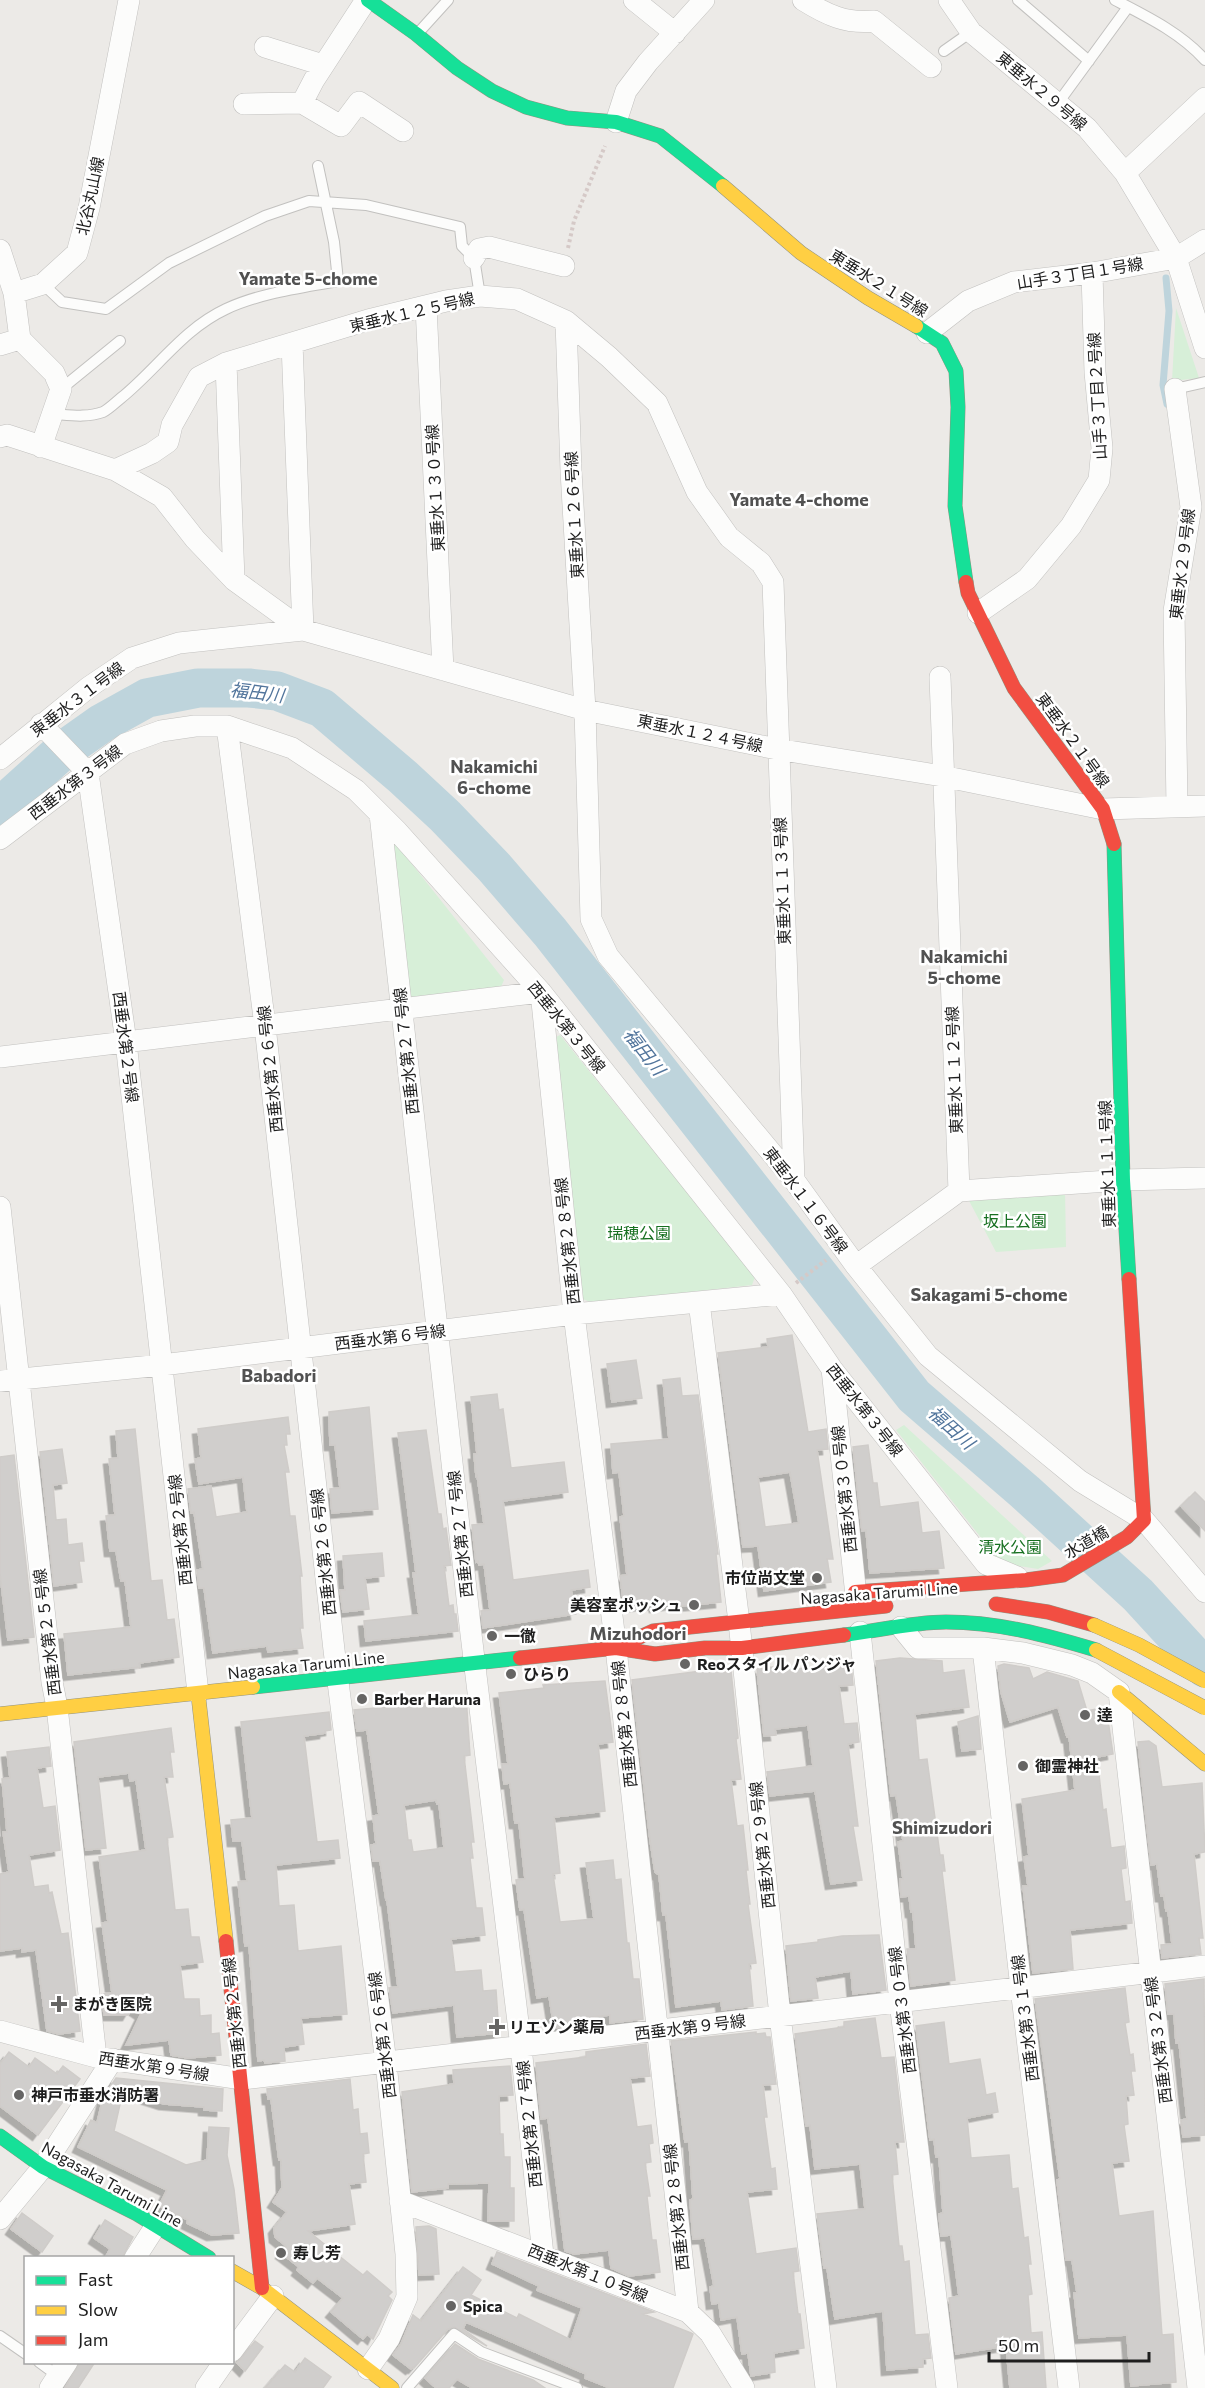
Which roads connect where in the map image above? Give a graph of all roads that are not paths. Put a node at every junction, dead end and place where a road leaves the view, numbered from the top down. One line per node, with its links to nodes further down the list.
1 (129, 0): 33 (street, 北谷丸山線)
2 (367, 0): 12 (street, 東垂水２１号線); 17 (street)
3 (448, 0): 12 (lane)
4 (634, 0): 11 (street)
5 (704, 0): 11 (street)
6 (803, 0): 14 (street)
7 (1018, 0): 16 (lane)
8 (1114, 0): 9 (lane)
9 (1128, 7): 15 (lane); 16 (lane)
10 (964, 12): 14 (lane); 20 (street, 東垂水２９号線)
11 (675, 33): 22 (street)
12 (416, 34): 22 (street, 東垂水２１号線)
13 (264, 47): 17 (street)
14 (938, 59)
15 (1205, 60)
16 (1089, 61): 20 (lane)
17 (323, 65): 19 (street)
18 (1205, 98): 25 (street)
19 (302, 103): 21 (street); 23 (street)
20 (1058, 103): 25 (street, 東垂水２９号線)
21 (244, 104)
22 (616, 122): 39 (street, 東垂水２１号線)
23 (403, 131)
24 (318, 166): 26 (lane)
25 (1125, 173): 30 (street, 東垂水２９号線)
26 (326, 202): 29 (lane); 33 (lane); 48 (lane)
27 (1205, 240): 30 (street)
28 (0, 250): 34 (street)
29 (474, 258): 31 (street); 35 (lane)
30 (1176, 258): 32 (street, 山手３丁目１号線); 37 (street, 東垂水２９号線)
31 (564, 266)
32 (1092, 273): 39 (street, 山手３丁目１号線); 54 (street, 山手３丁目２号線)
33 (43, 284): 34 (street, 北谷丸山線)
34 (14, 293): 41 (street)
35 (480, 296): 36 (street, 東垂水１２５号線); 38 (street, 東垂水１２５号線)
36 (426, 306): 42 (street, 東垂水１２５号線); 56 (street, 東垂水１３０号線)
37 (1201, 319): 43 (street, 東垂水２９号線)
38 (566, 321): 53 (street, 東垂水１２５号線); 58 (street, 東垂水１２６号線)
39 (927, 333): 54 (street, 東垂水２１号線)
40 (120, 341): 47 (lane)
41 (10, 342): 47 (street)
42 (292, 343): 44 (street, 東垂水１２５号線); 55 (street)
43 (1205, 348)
44 (226, 363): 51 (street, 東垂水１２５号線); 52 (street)
45 (1205, 382): 46 (lane, 東垂水２９号線)
46 (1175, 388): 66 (street, 東垂水２９号線)
47 (61, 389): 48 (street)
48 (53, 414): 50 (street)
49 (0, 436): 50 (street)
50 (41, 447): 51 (street)
51 (115, 470): 52 (street)
52 (234, 580): 55 (street)
53 (773, 582): 61 (street, 東垂水１１３号線)
54 (978, 613): 67 (street, 東垂水２１号線)
55 (303, 630): 56 (street, 東垂水１２４号線); 59 (street, 東垂水３１号線)
56 (443, 670): 58 (street, 東垂水１２４号線)
57 (940, 677): 64 (street, 東垂水１１２号線)
58 (585, 710): 61 (street, 東垂水１２４号線); 76 (street, 東垂水１１６号線)
59 (41, 724): 62 (street, 東垂水３１号線); 63 (street)
60 (227, 726): 63 (street, 西垂水第３号線); 68 (street, 西垂水第３号線); 72 (street, 西垂水第２６号線)
61 (777, 749): 64 (street, 東垂水１２４号線); 76 (street, 東垂水１１３号線)
62 (0, 759)
63 (88, 773): 69 (street, 西垂水第３号線); 73 (street, 西垂水第２号線)
64 (942, 776): 67 (street, 東垂水１２４号線); 78 (street, 東垂水１１２号線)
65 (1205, 806): 66 (street, 東垂水１２４号線)
66 (1178, 807): 67 (street, 東垂水１２４号線)
67 (1103, 809): 77 (street, 東垂水１１１号線)
68 (380, 814): 70 (street, 西垂水第３号線); 71 (street, 西垂水第２７号線)
69 (0, 839)
70 (541, 992): 71 (street); 81 (street, 西垂水第３号線); 83 (street, 西垂水第２８号線)
71 (400, 1009): 72 (street); 84 (street, 西垂水第２７号線)
72 (265, 1026): 73 (street); 85 (street, 西垂水第２６号線)
73 (126, 1042): 74 (street); 86 (street, 西垂水第２号線)
74 (0, 1057)
75 (1205, 1178): 77 (street)
76 (794, 1180): 80 (street, 東垂水１１６号線)
77 (1123, 1180): 78 (street); 89 (street, 東垂水１１１号線)
78 (959, 1191): 80 (street)
79 (0, 1207): 88 (street, 西垂水第２５号線)
80 (856, 1266): 89 (street, 東垂水１１６号線)
81 (781, 1294): 82 (street, 西垂水第６号線); 87 (street, 西垂水第３号線)
82 (699, 1302): 83 (street, 西垂水第６号線); 95 (street, 西垂水第２９号線)
83 (574, 1314): 84 (street, 西垂水第６号線); 98 (street, 西垂水第２８号線)
84 (438, 1331): 85 (street, 西垂水第６号線); 101 (street, 西垂水第２７号線)
85 (301, 1348): 86 (street, 西垂水第６号線); 102 (street, 西垂水第２６号線)
86 (162, 1365): 88 (street, 西垂水第６号線); 105 (street, 西垂水第２号線)
87 (832, 1369): 90 (street, 西垂水第３号線); 92 (street, 西垂水第３０号線)
88 (10, 1380): 106 (street, 西垂水第２５号線)
89 (1144, 1520): 90 (street, 水道橋); 91 (street, 東垂水１１６号線)
90 (1026, 1580): 92 (street)
91 (1205, 1592)
92 (856, 1600): 94 (street, Nagasaka Tarumi Line); 95 (street, Nagasaka Tarumi Line)
93 (979, 1604): 103 (street, Nagasaka Tarumi Line, bridge)
94 (900, 1605)
95 (739, 1622): 98 (street, Nagasaka Tarumi Line); 99 (street, 西垂水第２９号線)
96 (901, 1627): 97 (street, Nagasaka Tarumi Line); 100 (street); 107 (street, Nagasaka Tarumi Line, bridge)
97 (860, 1632): 99 (street, Nagasaka Tarumi Line); 113 (street, 西垂水第３０号線)
98 (616, 1647): 99 (street, Nagasaka Tarumi Line); 101 (street, Nagasaka Tarumi Line); 116 (street, 西垂水第２８号線)
99 (742, 1648): 114 (street, 西垂水第２９号線)
100 (983, 1648): 104 (street); 112 (street, 西垂水第３１号線)
101 (475, 1662): 102 (street, Nagasaka Tarumi Line); 117 (street, 西垂水第２７号線)
102 (338, 1678): 105 (street, Nagasaka Tarumi Line); 119 (street, 西垂水第２６号線)
103 (1205, 1681)
104 (1119, 1692): 109 (street); 111 (street, 西垂水第３２号線)
105 (198, 1693): 106 (street, Nagasaka Tarumi Line); 120 (street, 西垂水第２号線)
106 (57, 1707): 108 (street, Nagasaka Tarumi Line); 118 (street, 西垂水第２５号線)
107 (1205, 1708)
108 (0, 1714)
109 (1205, 1764)
110 (1205, 1966): 111 (street, 西垂水第９号線)
111 (1150, 1973): 112 (street, 西垂水第９号線); 147 (street, 西垂水第３２号線)
112 (1021, 1988): 113 (street, 西垂水第９号線); 146 (street, 西垂水第３１号線)
113 (900, 2002): 114 (street, 西垂水第９号線); 145 (street, 西垂水第３０号線)
114 (780, 2016): 116 (street, 西垂水第９号線); 144 (street, 西垂水第２９号線)
115 (0, 2031): 118 (street, 西垂水第９号線)
116 (656, 2031): 117 (street, 西垂水第９号線); 131 (street, 西垂水第２８号線)
117 (521, 2047): 119 (street, 西垂水第９号線); 126 (street, 西垂水第２７号線)
118 (104, 2058): 120 (street, 西垂水第９号線); 122 (street)
119 (386, 2062): 120 (street, 西垂水第９号線); 123 (street, 西垂水第２６号線)
120 (242, 2079): 130 (street, 西垂水第２号線)
121 (0, 2136): 122 (street, Nagasaka Tarumi Line)
122 (43, 2167): 124 (street); 125 (street, Nagasaka Tarumi Line)
123 (400, 2201): 126 (street, 西垂水第１０号線); 137 (street, 西垂水第２６号線)
124 (0, 2219)
125 (156, 2227): 127 (street); 128 (street, Nagasaka Tarumi Line)
126 (543, 2255): 131 (street, 西垂水第１０号線)
127 (136, 2256)
128 (206, 2256)
129 (234, 2272): 130 (street)
130 (268, 2292): 133 (street); 137 (street)
131 (688, 2312): 143 (street, 西垂水第１０号線)
132 (0, 2336): 134 (lane)
133 (234, 2348)
134 (24, 2353)
135 (42, 2364): 138 (lane)
136 (223, 2364): 139 (street)
137 (368, 2369): 140 (street)
138 (58, 2376)
139 (206, 2388)
140 (392, 2388)
141 (407, 2388): 142 (lane)
142 (576, 2388)
143 (744, 2388)
144 (826, 2388)
145 (947, 2388)
146 (1069, 2388)
147 (1198, 2388)

